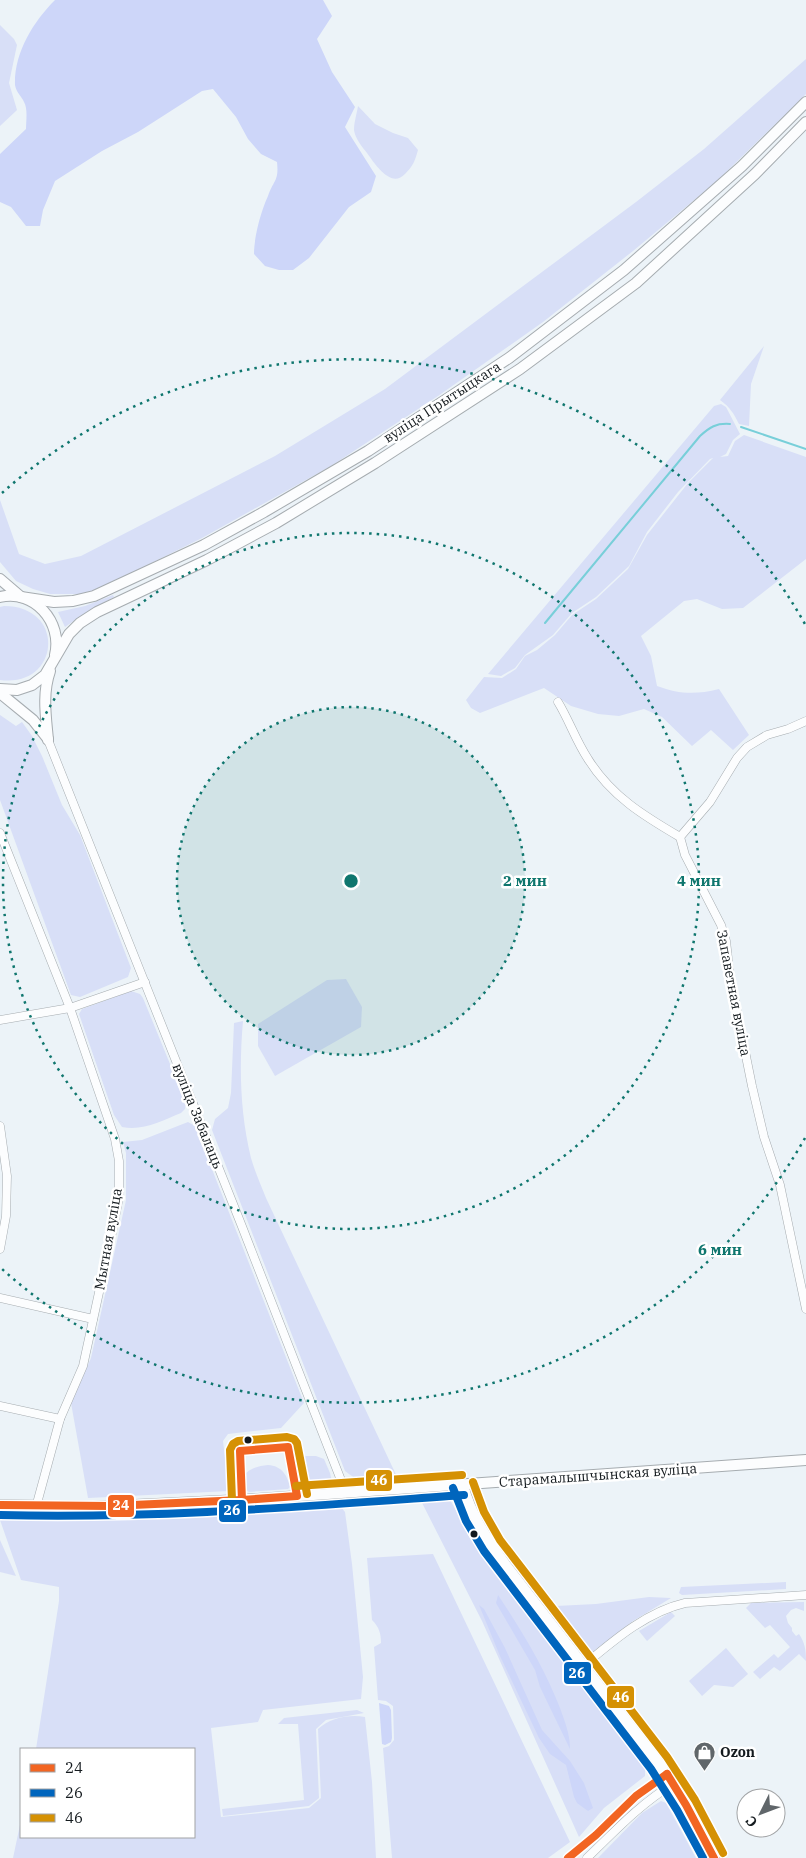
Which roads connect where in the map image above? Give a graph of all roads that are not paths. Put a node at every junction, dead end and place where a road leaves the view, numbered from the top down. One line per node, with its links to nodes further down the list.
1 (806, 102): 5 (main road, вуліца Прытыцкага)
2 (806, 122): 6 (main road, вуліца Прытыцкага)
3 (0, 579): 5 (main road)
4 (0, 597): 5 (main road, вуліца Прытыцкага)
5 (21, 597): 6 (main road)
6 (53, 661): 7 (main road); 11 (main road)
7 (0, 688)
8 (0, 693): 11 (main road)
9 (558, 702): 13 (street)
10 (806, 721): 13 (street)
11 (48, 740): 14 (street, вуліца Забалаць)
12 (0, 833): 15 (street, Мытная вуліца)
13 (680, 838): 20 (street, Запаветная вуліца)
14 (145, 982): 15 (street); 26 (street, вуліца Забалаць)
15 (70, 1008): 16 (street); 21 (street, Мытная вуліца)
16 (0, 1020)
17 (0, 1126): 18 (street)
18 (0, 1249)
19 (0, 1298): 21 (street)
20 (806, 1309)
21 (93, 1319): 23 (street, Мытная вуліца)
22 (0, 1406): 23 (street)
23 (60, 1419): 28 (street, Мытная вуліца)
24 (806, 1460): 25 (main road, Старамалышчынская вуліца)
25 (463, 1485): 26 (main road, Старамалышчынская вуліца); 30 (main road)
26 (346, 1493): 28 (main road, Старамалышчынская вуліца)
27 (0, 1505): 28 (main road, Старамалышчынская вуліца)
28 (36, 1506)
29 (806, 1595): 30 (street)
30 (583, 1666): 31 (main road)
31 (667, 1774): 32 (main road); 33 (street)
32 (673, 1784): 34 (street); 35 (main road)
33 (568, 1858)
34 (586, 1858)
35 (714, 1858)

